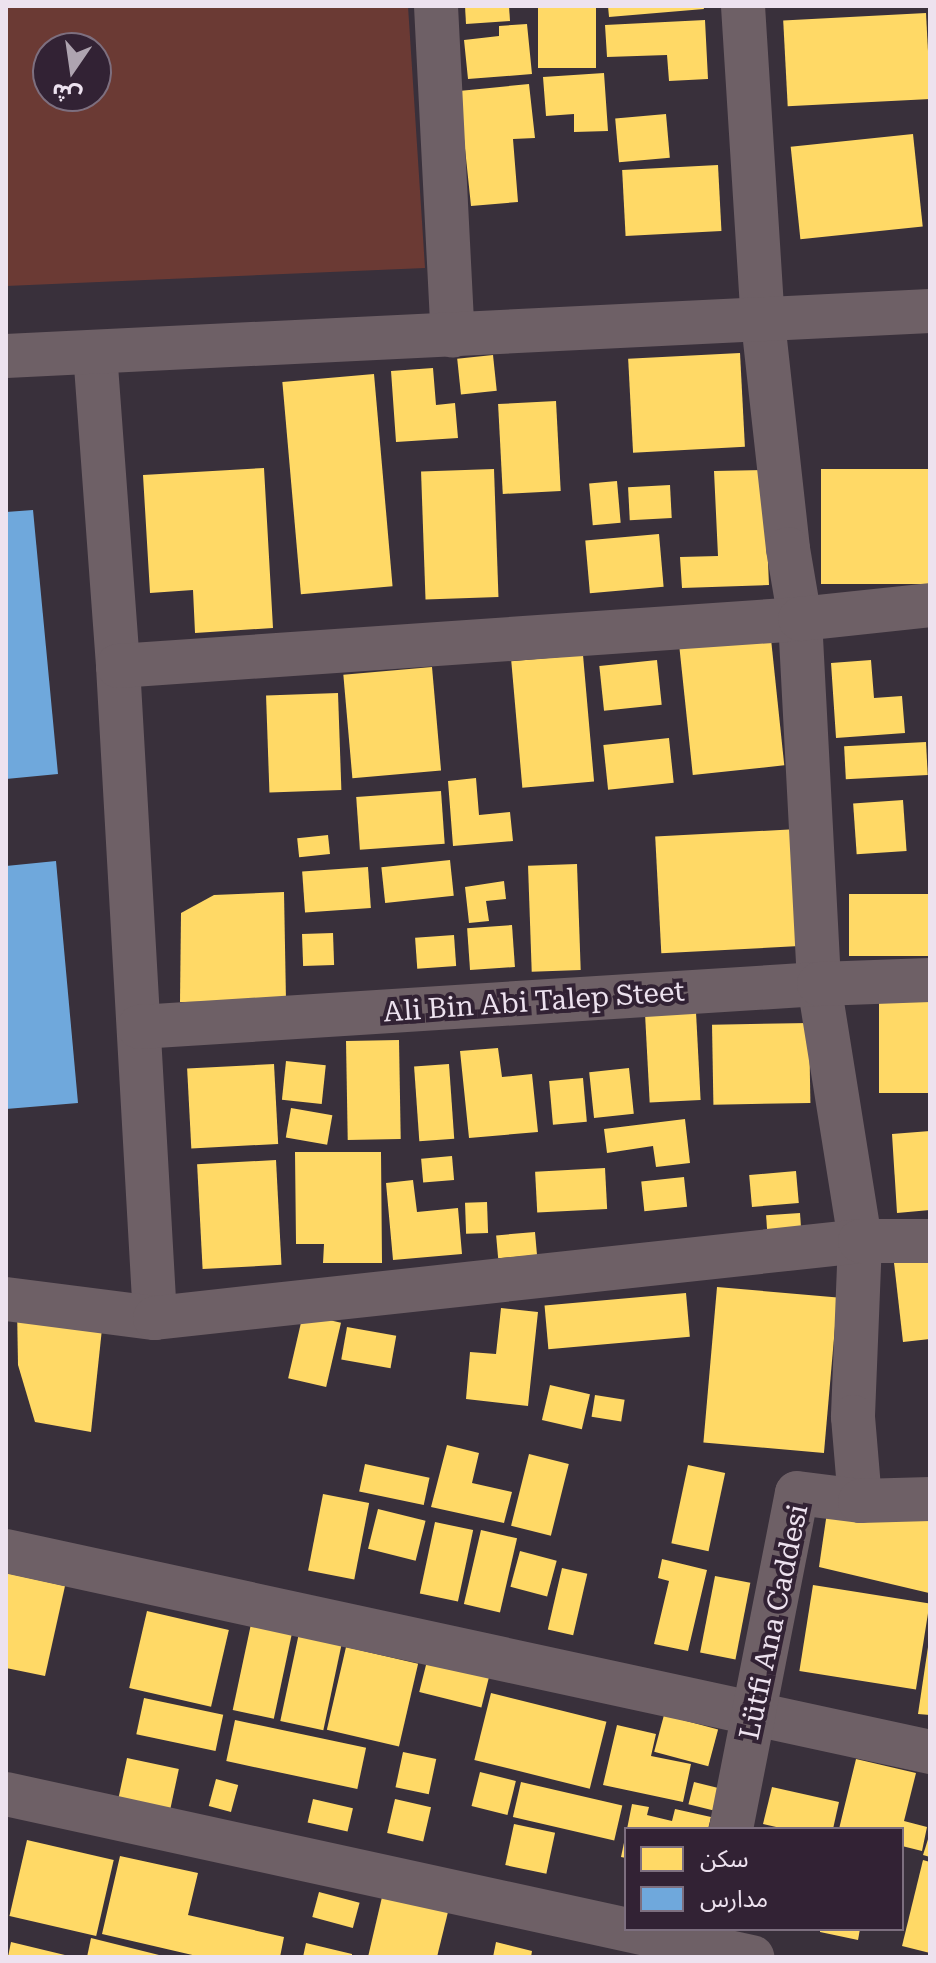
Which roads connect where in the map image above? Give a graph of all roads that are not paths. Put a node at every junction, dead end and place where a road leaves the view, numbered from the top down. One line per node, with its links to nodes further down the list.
1 (436, 6): 5 (street)
2 (743, 6): 4 (street)
3 (930, 311): 4 (street)
4 (763, 322): 5 (street); 9 (street)
5 (453, 336): 6 (street)
6 (95, 352): 7 (street); 10 (street)
7 (6, 356)
8 (930, 605): 9 (street)
9 (800, 619): 10 (street); 12 (street)
10 (118, 666): 13 (street)
11 (930, 980): 12 (street, Ali Bin Abi Talep Steet)
12 (819, 984): 13 (street, Ali Bin Abi Talep Steet); 14 (street)
13 (139, 1027): 17 (street)
14 (860, 1241): 15 (street); 17 (street); 19 (street)
15 (930, 1241)
16 (6, 1299): 17 (street)
17 (155, 1318)
18 (930, 1499): 19 (street, Lütfi Ana Caddesi)
19 (860, 1501): 21 (street, Lütfi Ana Caddesi)
20 (6, 1551): 21 (street)
21 (754, 1713): 22 (street); 24 (street, Lütfi Ana Caddesi)
22 (930, 1752)
23 (6, 1794): 25 (street)
24 (731, 1827)
25 (624, 1926)
26 (648, 1931): 27 (street)
27 (709, 1944): 28 (street)
28 (752, 1957)

